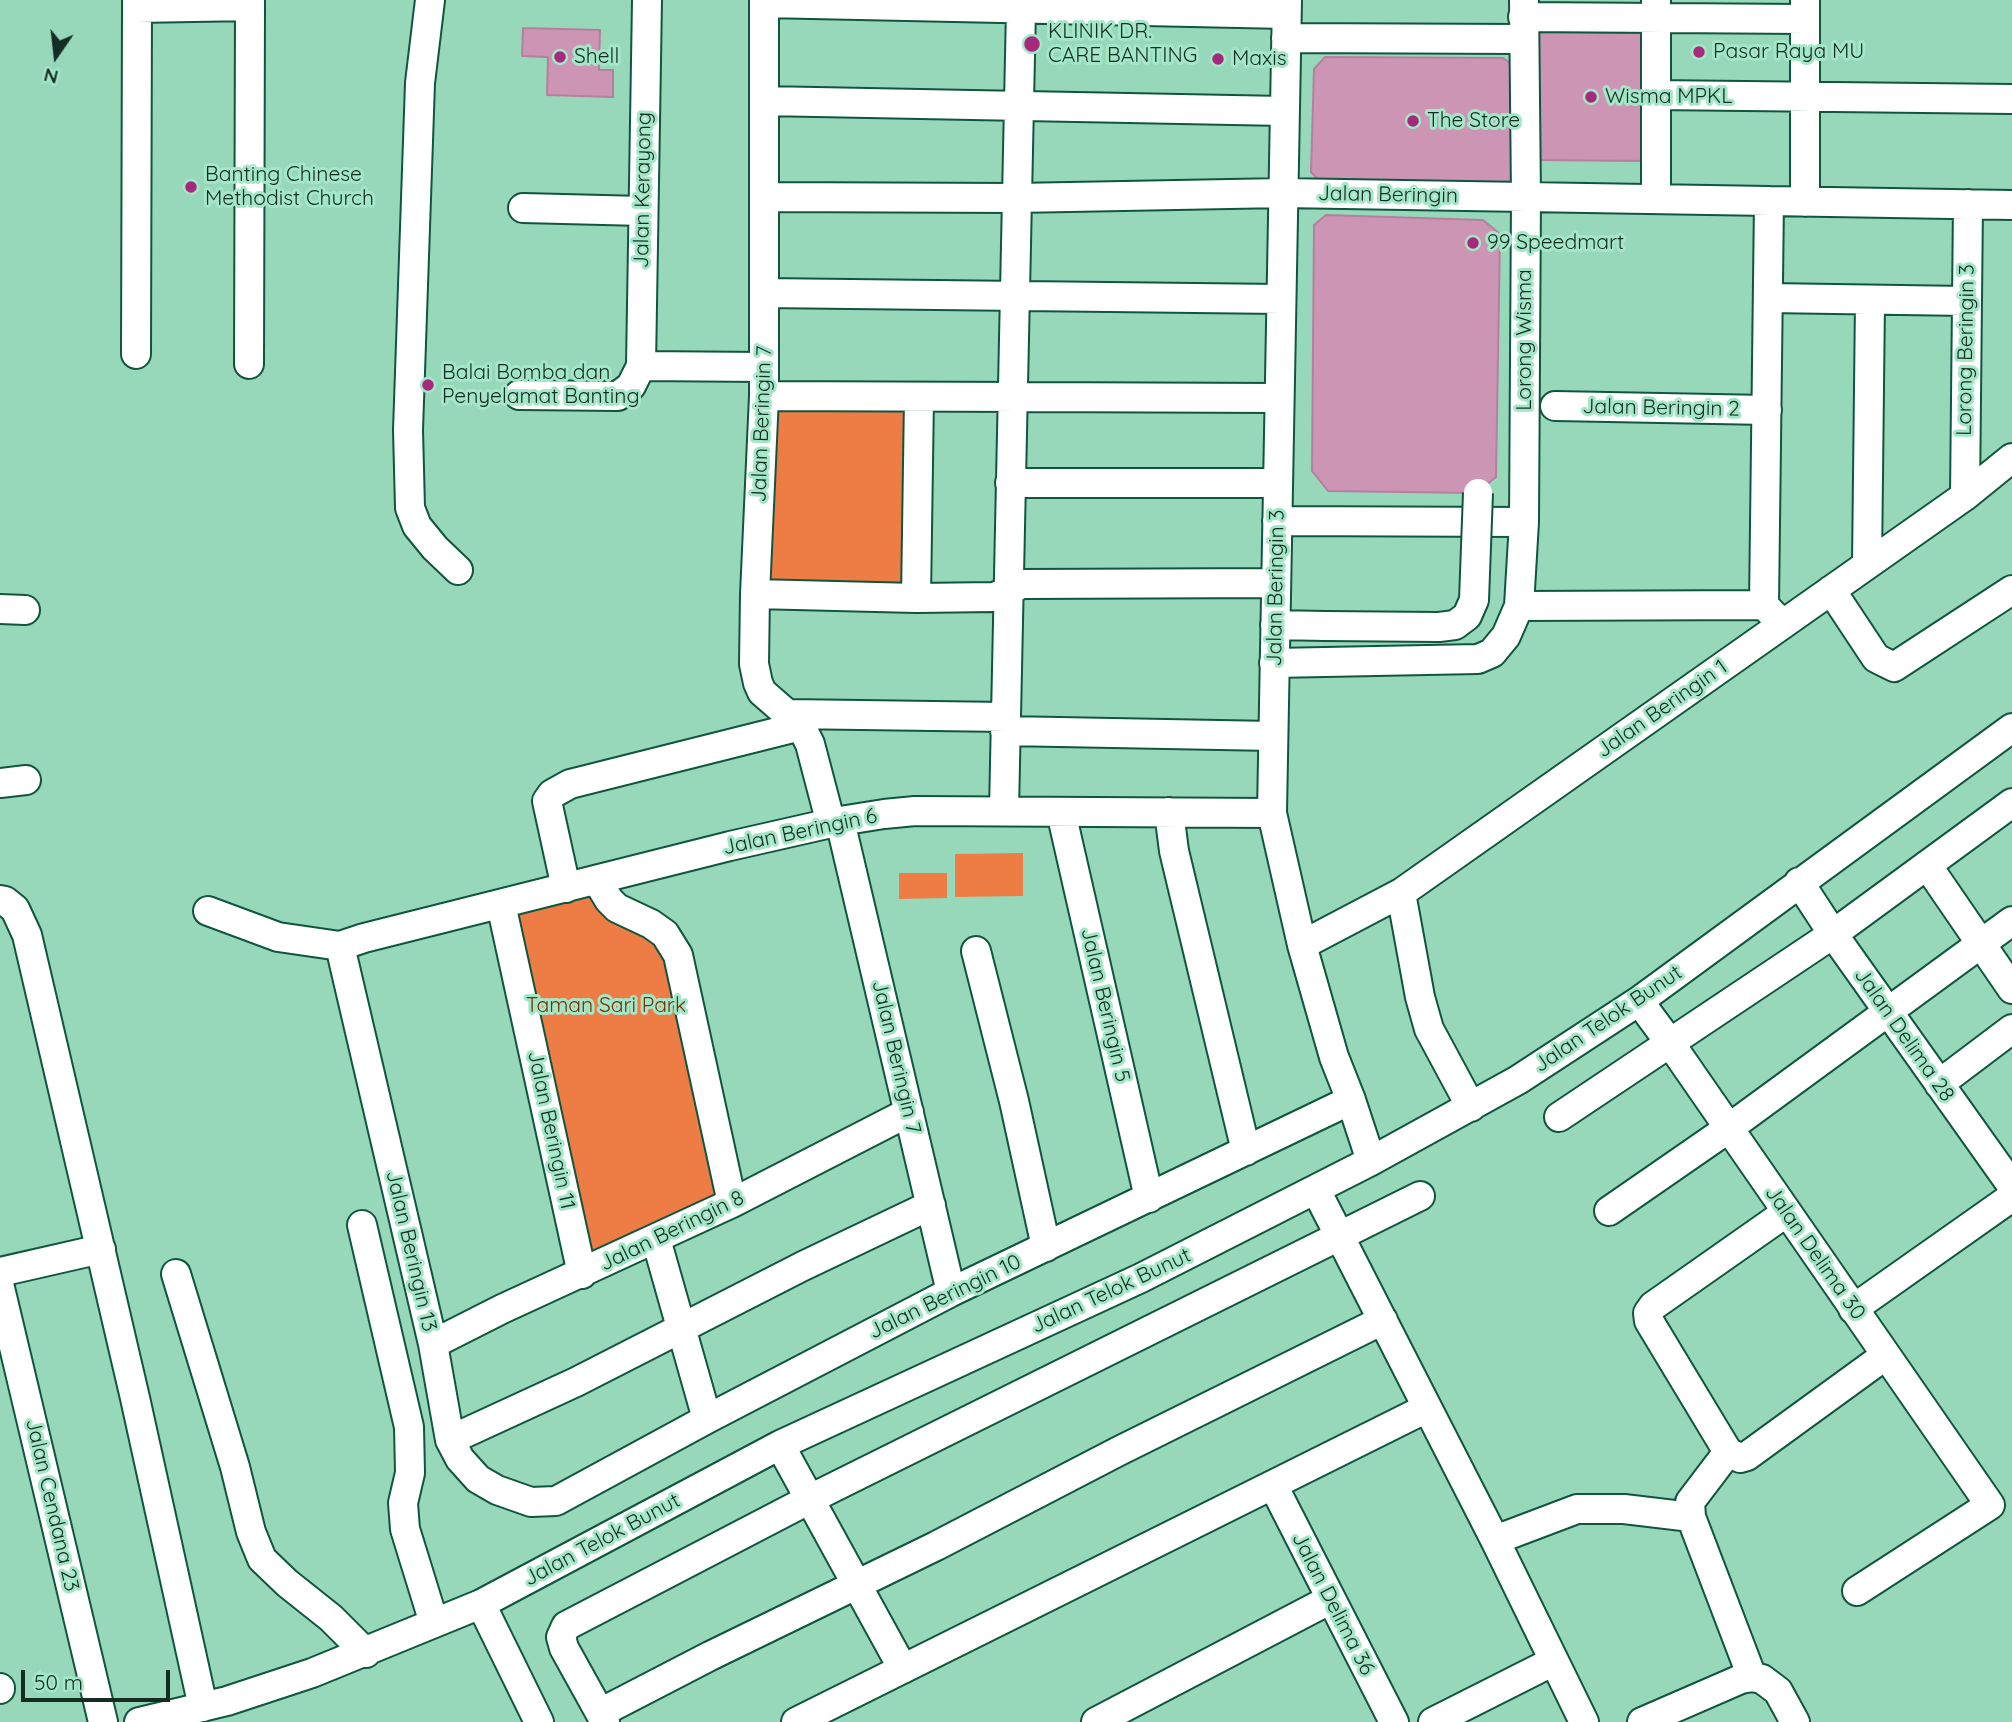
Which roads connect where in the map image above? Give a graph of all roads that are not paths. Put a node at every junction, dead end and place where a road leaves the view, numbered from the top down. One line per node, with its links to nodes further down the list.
1 (430, 0): 53 (street)
2 (647, 0): 27 (street, Jalan Kerayong)
3 (764, 2): 6 (street); 14 (street, Jalan Beringin 7)
4 (250, 3): 5 (street); 35 (street)
5 (137, 4): 34 (street)
6 (1021, 9): 9 (street); 15 (street)
7 (1655, 9): 8 (street); 10 (street); 11 (street)
8 (1805, 9): 12 (street)
9 (1286, 18): 10 (street); 16 (street, Jalan Beringin 3)
10 (1523, 19): 19 (street, Lorong Wisma)
11 (1655, 95): 12 (street); 21 (street)
12 (1805, 97): 13 (street); 23 (street)
13 (2012, 99)
14 (764, 101): 15 (street); 18 (street, Jalan Beringin 7)
15 (1018, 106): 16 (street); 20 (street)
16 (1284, 111): 17 (street, Jalan Beringin 3)
17 (1283, 193): 19 (street, Jalan Beringin); 20 (street, Jalan Beringin); 31 (street, Jalan Beringin 3)
18 (764, 197): 20 (street, Jalan Beringin); 28 (street, Jalan Beringin 7)
19 (1526, 197): 21 (street, Jalan Beringin); 51 (street, Lorong Wisma)
20 (1016, 198): 29 (street)
21 (1656, 199): 22 (street, Jalan Beringin)
22 (1769, 201): 23 (street, Jalan Beringin); 30 (street)
23 (1805, 202): 24 (street, Jalan Beringin)
24 (1968, 204): 25 (street, Jalan Beringin); 33 (street, Lorong Beringin 3)
25 (2012, 205)
26 (523, 208): 27 (street)
27 (643, 211): 37 (street, Jalan Kerayong)
28 (764, 293): 29 (street); 36 (street, Jalan Beringin 7)
29 (1014, 296): 31 (street); 41 (street)
30 (1768, 298): 32 (street); 44 (street)
31 (1281, 299): 42 (street, Jalan Beringin 3)
32 (1870, 300): 33 (street); 52 (street)
33 (1967, 301): 49 (street, Lorong Beringin 3)
34 (136, 354)
35 (248, 364)
36 (764, 367): 37 (street); 39 (street, Jalan Beringin 7)
37 (638, 372): 38 (street)
38 (519, 395)
39 (764, 396): 40 (street); 58 (street, Jalan Beringin 7)
40 (919, 397): 41 (street); 59 (street)
41 (1012, 397): 42 (street); 46 (street)
42 (1279, 398): 47 (street, Jalan Beringin 3)
43 (1555, 406): 44 (street, Jalan Beringin 2)
44 (1766, 410): 61 (street)
45 (2007, 473): 49 (street, Jalan Beringin 1)
46 (1010, 483): 47 (street); 57 (street)
47 (1278, 483): 50 (street, Jalan Beringin 3)
48 (1478, 493): 62 (street, bridge)
49 (1965, 496): 52 (street, Jalan Beringin 1)
50 (1277, 521): 51 (street); 54 (street, Jalan Beringin 3)
51 (1524, 522): 60 (street, Lorong Wisma)
52 (1867, 564): 55 (street, Jalan Beringin 1)
53 (458, 569)
54 (1276, 583): 57 (street); 62 (street, Jalan Beringin 3)
55 (1831, 590): 56 (street); 61 (street, Jalan Beringin 1)
56 (2012, 590)
57 (1007, 592): 59 (street); 65 (street)
58 (755, 594): 59 (street); 64 (street, Jalan Beringin 7)
59 (916, 598)
60 (1519, 606): 61 (street); 63 (street, Lorong Wisma)
61 (1773, 615): 78 (street, Jalan Beringin 1)
62 (1275, 625): 63 (street, Jalan Beringin 3)
63 (1275, 663): 67 (street, Jalan Beringin 3)
64 (794, 720): 65 (street); 73 (street, Jalan Beringin 7); 77 (street)
65 (1005, 724): 67 (street); 69 (street)
66 (2012, 728): 76 (street, Jalan Telok Bunut)
67 (1273, 736): 72 (street, Jalan Beringin 3)
68 (2012, 803): 74 (street)
69 (1003, 811): 70 (street, Jalan Beringin 6); 73 (street, Jalan Beringin 6)
70 (1061, 812): 71 (street, Jalan Beringin 6); 105 (street, Jalan Beringin 5)
71 (1169, 812): 72 (street, Jalan Beringin 6); 99 (street)
72 (1272, 813): 85 (street, Jalan Beringin 3)
73 (835, 822): 75 (street, Jalan Beringin 6); 96 (street, Jalan Beringin 7)
74 (1927, 865): 83 (street); 84 (street)
75 (597, 880): 77 (street, Jalan Beringin 6); 106 (street)
76 (1799, 883): 83 (street, Jalan Delima 28); 89 (street, Jalan Telok Bunut)
77 (566, 888): 80 (street, Jalan Beringin 6)
78 (1401, 893): 85 (street, Jalan Beringin 1); 95 (street)
79 (0, 900): 114 (street)
80 (501, 904): 86 (street, Jalan Beringin 6); 117 (street, Jalan Beringin 11)
81 (208, 911): 86 (street)
82 (2012, 921): 84 (street)
83 (1833, 934): 90 (street, Jalan Delima 28); 92 (street)
84 (1980, 944): 88 (street); 90 (street)
85 (1302, 945): 94 (street, Jalan Beringin 3)
86 (340, 946): 123 (street, Jalan Beringin 13)
87 (976, 951): 113 (street)
88 (2012, 989)
89 (1639, 1001): 92 (street, Jalan Delima 30); 95 (street, Jalan Telok Bunut)
90 (1888, 1012): 93 (street, Jalan Delima 28); 98 (street)
91 (2012, 1029): 93 (street)
92 (1670, 1043): 97 (street); 98 (street, Jalan Delima 30)
93 (1939, 1084): 101 (street, Jalan Delima 28)
94 (1351, 1100): 99 (street, Jalan Beringin 10); 100 (street, Jalan Beringin 3)
95 (1471, 1107): 100 (street, Jalan Telok Bunut)
96 (909, 1112): 106 (street, Jalan Beringin 8); 107 (street, Jalan Beringin 7)
97 (1559, 1117)
98 (1729, 1128): 108 (street); 109 (street, Jalan Delima 30)
99 (1245, 1151): 105 (street, Jalan Beringin 10)
100 (1371, 1161): 102 (street, Jalan Telok Bunut)
101 (2012, 1186)
102 (1316, 1190): 111 (street); 128 (street, Jalan Telok Bunut)
103 (1420, 1196): 111 (street)
104 (2012, 1197): 120 (street)
105 (1149, 1198): 113 (street, Jalan Beringin 10)
106 (732, 1203): 112 (street, Jalan Beringin 8)
107 (931, 1205): 119 (street, Jalan Beringin 7); 122 (street)
108 (1609, 1211)
109 (1787, 1212): 120 (street, Jalan Delima 30); 129 (street)
110 (362, 1225): 140 (street)
111 (1341, 1235): 121 (street); 131 (street)
112 (656, 1239): 117 (street, Jalan Beringin 8); 122 (street)
113 (1046, 1247): 119 (street, Jalan Beringin 10)
114 (100, 1249): 115 (street); 145 (street)
115 (0, 1272)
116 (176, 1274): 141 (street)
117 (582, 1274): 123 (street, Jalan Beringin 8)
118 (0, 1288): 147 (street, Jalan Cendana 23)
119 (951, 1293): 126 (street, Jalan Beringin 10)
120 (1853, 1309): 124 (street, Jalan Delima 30)
121 (1383, 1320): 125 (street); 136 (street)
122 (681, 1328): 126 (street); 127 (street)
123 (433, 1344): 127 (street, Jalan Beringin 13)
124 (1886, 1355): 129 (street); 133 (street, Jalan Delima 30)
125 (1427, 1408): 130 (street); 135 (street)
126 (707, 1419): 132 (street, Jalan Beringin 10)
127 (450, 1440): 132 (street, Jalan Beringin 13)
128 (780, 1445): 131 (street); 139 (street, Jalan Telok Bunut)
129 (1728, 1452): 134 (street)
130 (1273, 1485): 138 (street, Jalan Delima 36); 143 (street)
131 (810, 1499): 136 (street); 146 (street)
132 (545, 1503)
133 (2001, 1506): 137 (street)
134 (1691, 1517): 135 (street); 144 (street)
135 (1495, 1540): 142 (street)
136 (858, 1586): 143 (street); 146 (street)
137 (1857, 1591)
138 (1331, 1599): 151 (street); 152 (street, Jalan Delima 36)
139 (481, 1604): 140 (street, Jalan Telok Bunut); 149 (street)
140 (434, 1623): 141 (street, Jalan Telok Bunut)
141 (366, 1653): 145 (street, Jalan Telok Bunut)
142 (1554, 1661): 153 (street); 154 (street)
143 (903, 1669): 150 (street)
144 (1752, 1677): 155 (street); 156 (street)
145 (221, 1710): 148 (street, Jalan Telok Bunut)
146 (602, 1717)
147 (103, 1722)
148 (139, 1722)
149 (538, 1722)
150 (798, 1722)
151 (1096, 1722)
152 (1394, 1722)
153 (1433, 1722)
154 (1584, 1722)
155 (1642, 1722)
156 (1795, 1722)

